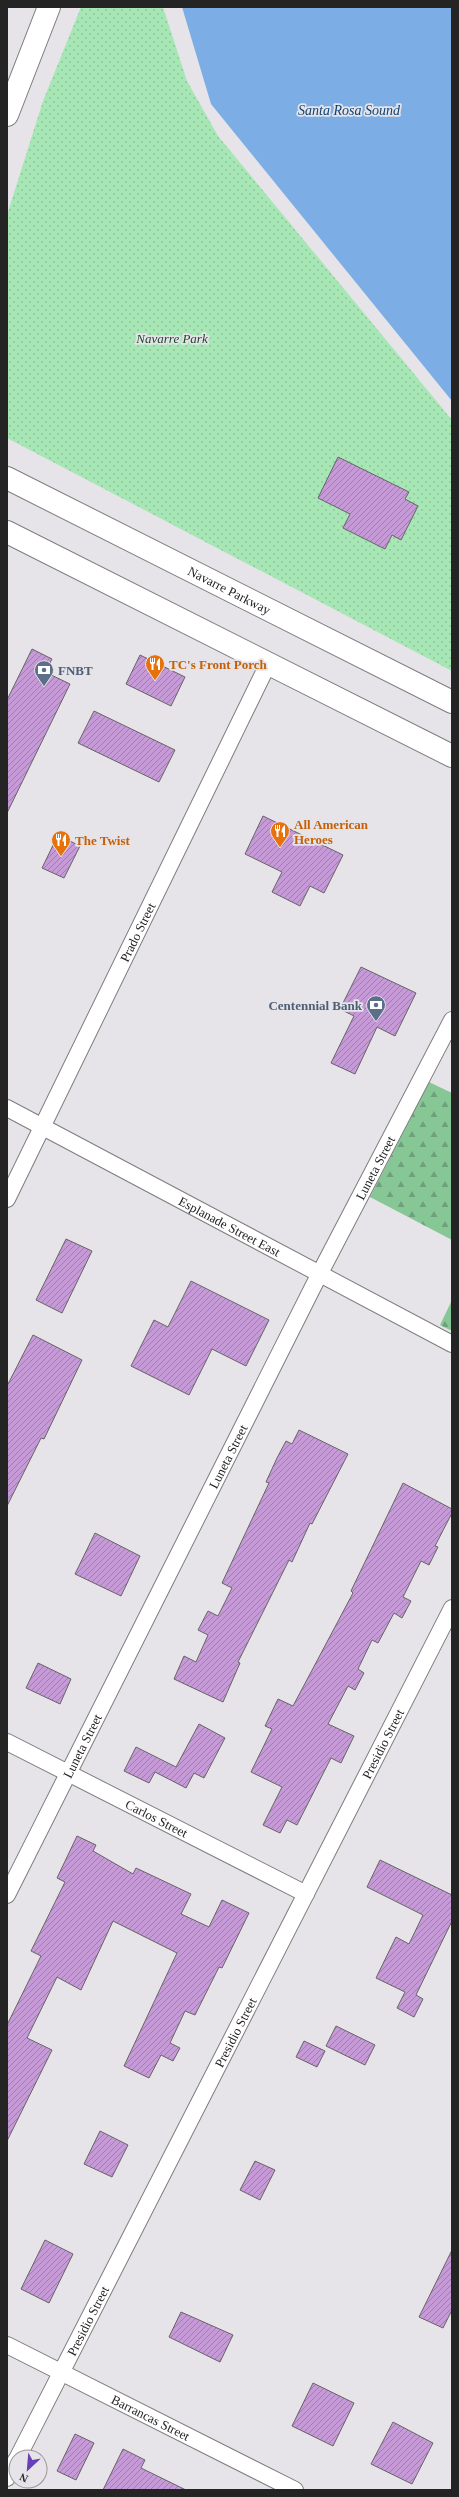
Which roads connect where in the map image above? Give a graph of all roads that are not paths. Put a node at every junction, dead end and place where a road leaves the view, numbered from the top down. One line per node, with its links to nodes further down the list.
1 (49, 7): 2 (main road)
2 (7, 115)
3 (7, 478): 6 (main road, Navarre Parkway)
4 (7, 532): 5 (main road)
5 (268, 664): 7 (main road); 10 (street, Prado Street)
6 (452, 702)
7 (452, 756)
8 (452, 1020): 12 (street, Luneta Street)
9 (7, 1108): 10 (street, Esplanade Street East)
10 (44, 1127): 11 (street, Prado Street); 12 (street, Esplanade Street East)
11 (7, 1199)
12 (320, 1273): 13 (street, Esplanade Street East); 16 (street, Luneta Street)
13 (452, 1344)
14 (452, 1608): 17 (street, Presidio Street)
15 (7, 1742): 16 (street, Carlos Street)
16 (69, 1773): 17 (street, Carlos Street); 18 (street, Luneta Street)
17 (306, 1894): 20 (street, Presidio Street)
18 (7, 1895)
19 (7, 2345): 20 (street, Barrancas Street)
20 (60, 2373): 21 (street, Presidio Street); 22 (street, Barrancas Street)
21 (22, 2449)
22 (295, 2490)

